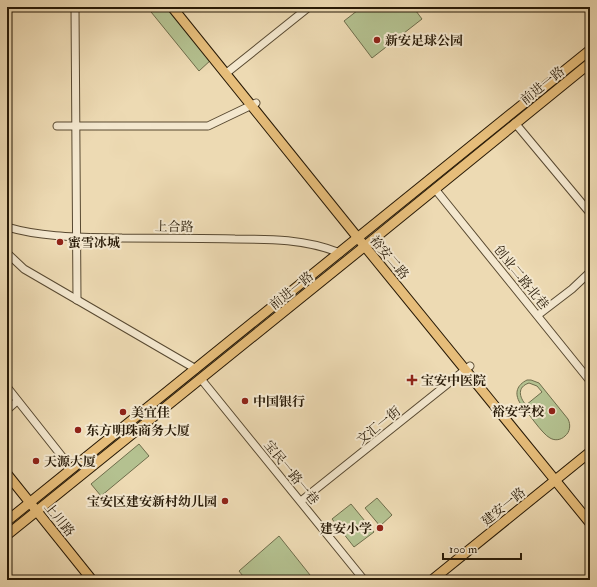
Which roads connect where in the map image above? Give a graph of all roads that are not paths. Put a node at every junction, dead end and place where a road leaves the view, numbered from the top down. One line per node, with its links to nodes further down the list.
1 (10, 7): 6 (main road)
2 (75, 7): 13 (street)
3 (172, 7): 10 (main road, 裕安二路)
4 (178, 7): 9 (main road, 裕安二路)
5 (308, 7): 9 (street)
6 (7, 9)
7 (590, 50): 14 (main road, 前进一路)
8 (590, 63): 11 (main road, 前进一路)
9 (229, 71): 10 (main road, 裕安二路)
10 (254, 105): 13 (street); 20 (main road, 裕安二路)
11 (515, 123): 15 (main road, 前进一路); 17 (street)
12 (57, 126): 13 (street)
13 (76, 126): 19 (street)
14 (420, 188): 16 (main road); 20 (main road, 前进一路)
15 (435, 189): 16 (main road, 前进一路); 26 (street, 创业二路北巷)
16 (427, 196): 21 (main road, 前进一路)
17 (590, 213)
18 (7, 227): 19 (street, 上合路)
19 (77, 237): 23 (street, 上合路); 25 (street)
20 (360, 237): 21 (main road, 裕安二路); 23 (main road, 前进一路)
21 (368, 244): 27 (main road, 裕安二路); 29 (main road, 前进一路)
22 (7, 253): 25 (street)
23 (340, 253): 28 (main road, 前进一路)
24 (590, 272): 26 (street)
25 (77, 300): 28 (street)
26 (538, 315): 30 (street, 创业二路北巷)
27 (468, 368): 38 (main road, 裕安二路); 40 (street, 文汇一街)
28 (196, 369): 41 (main road, 前进一路)
29 (201, 378): 40 (street, 宝民一路一巷); 42 (main road, 前进一路)
30 (590, 381)
31 (7, 387): 32 (street)
32 (17, 401): 33 (street); 35 (street)
33 (7, 410)
34 (590, 452): 38 (main road, 建安一路)
35 (64, 459)
36 (590, 460): 38 (main road, 建安一路)
37 (7, 474): 41 (main road, 上川路)
38 (560, 481): 43 (main road, 裕安二路); 45 (main road, 裕安二路); 50 (main road, 建安一路); 51 (main road, 建安一路)
39 (7, 483): 41 (main road, 上川路)
40 (301, 501): 49 (street, 宝民一路一巷)
41 (28, 504): 42 (main road, 上川路); 44 (main road, 前进一路)
42 (35, 513): 46 (main road, 前进一路); 47 (main road, 上川路); 48 (main road, 上川路)
43 (590, 514)
44 (7, 521)
45 (590, 523)
46 (7, 536)
47 (85, 580)
48 (92, 580)
49 (364, 580)
50 (432, 580)
51 (442, 580)

